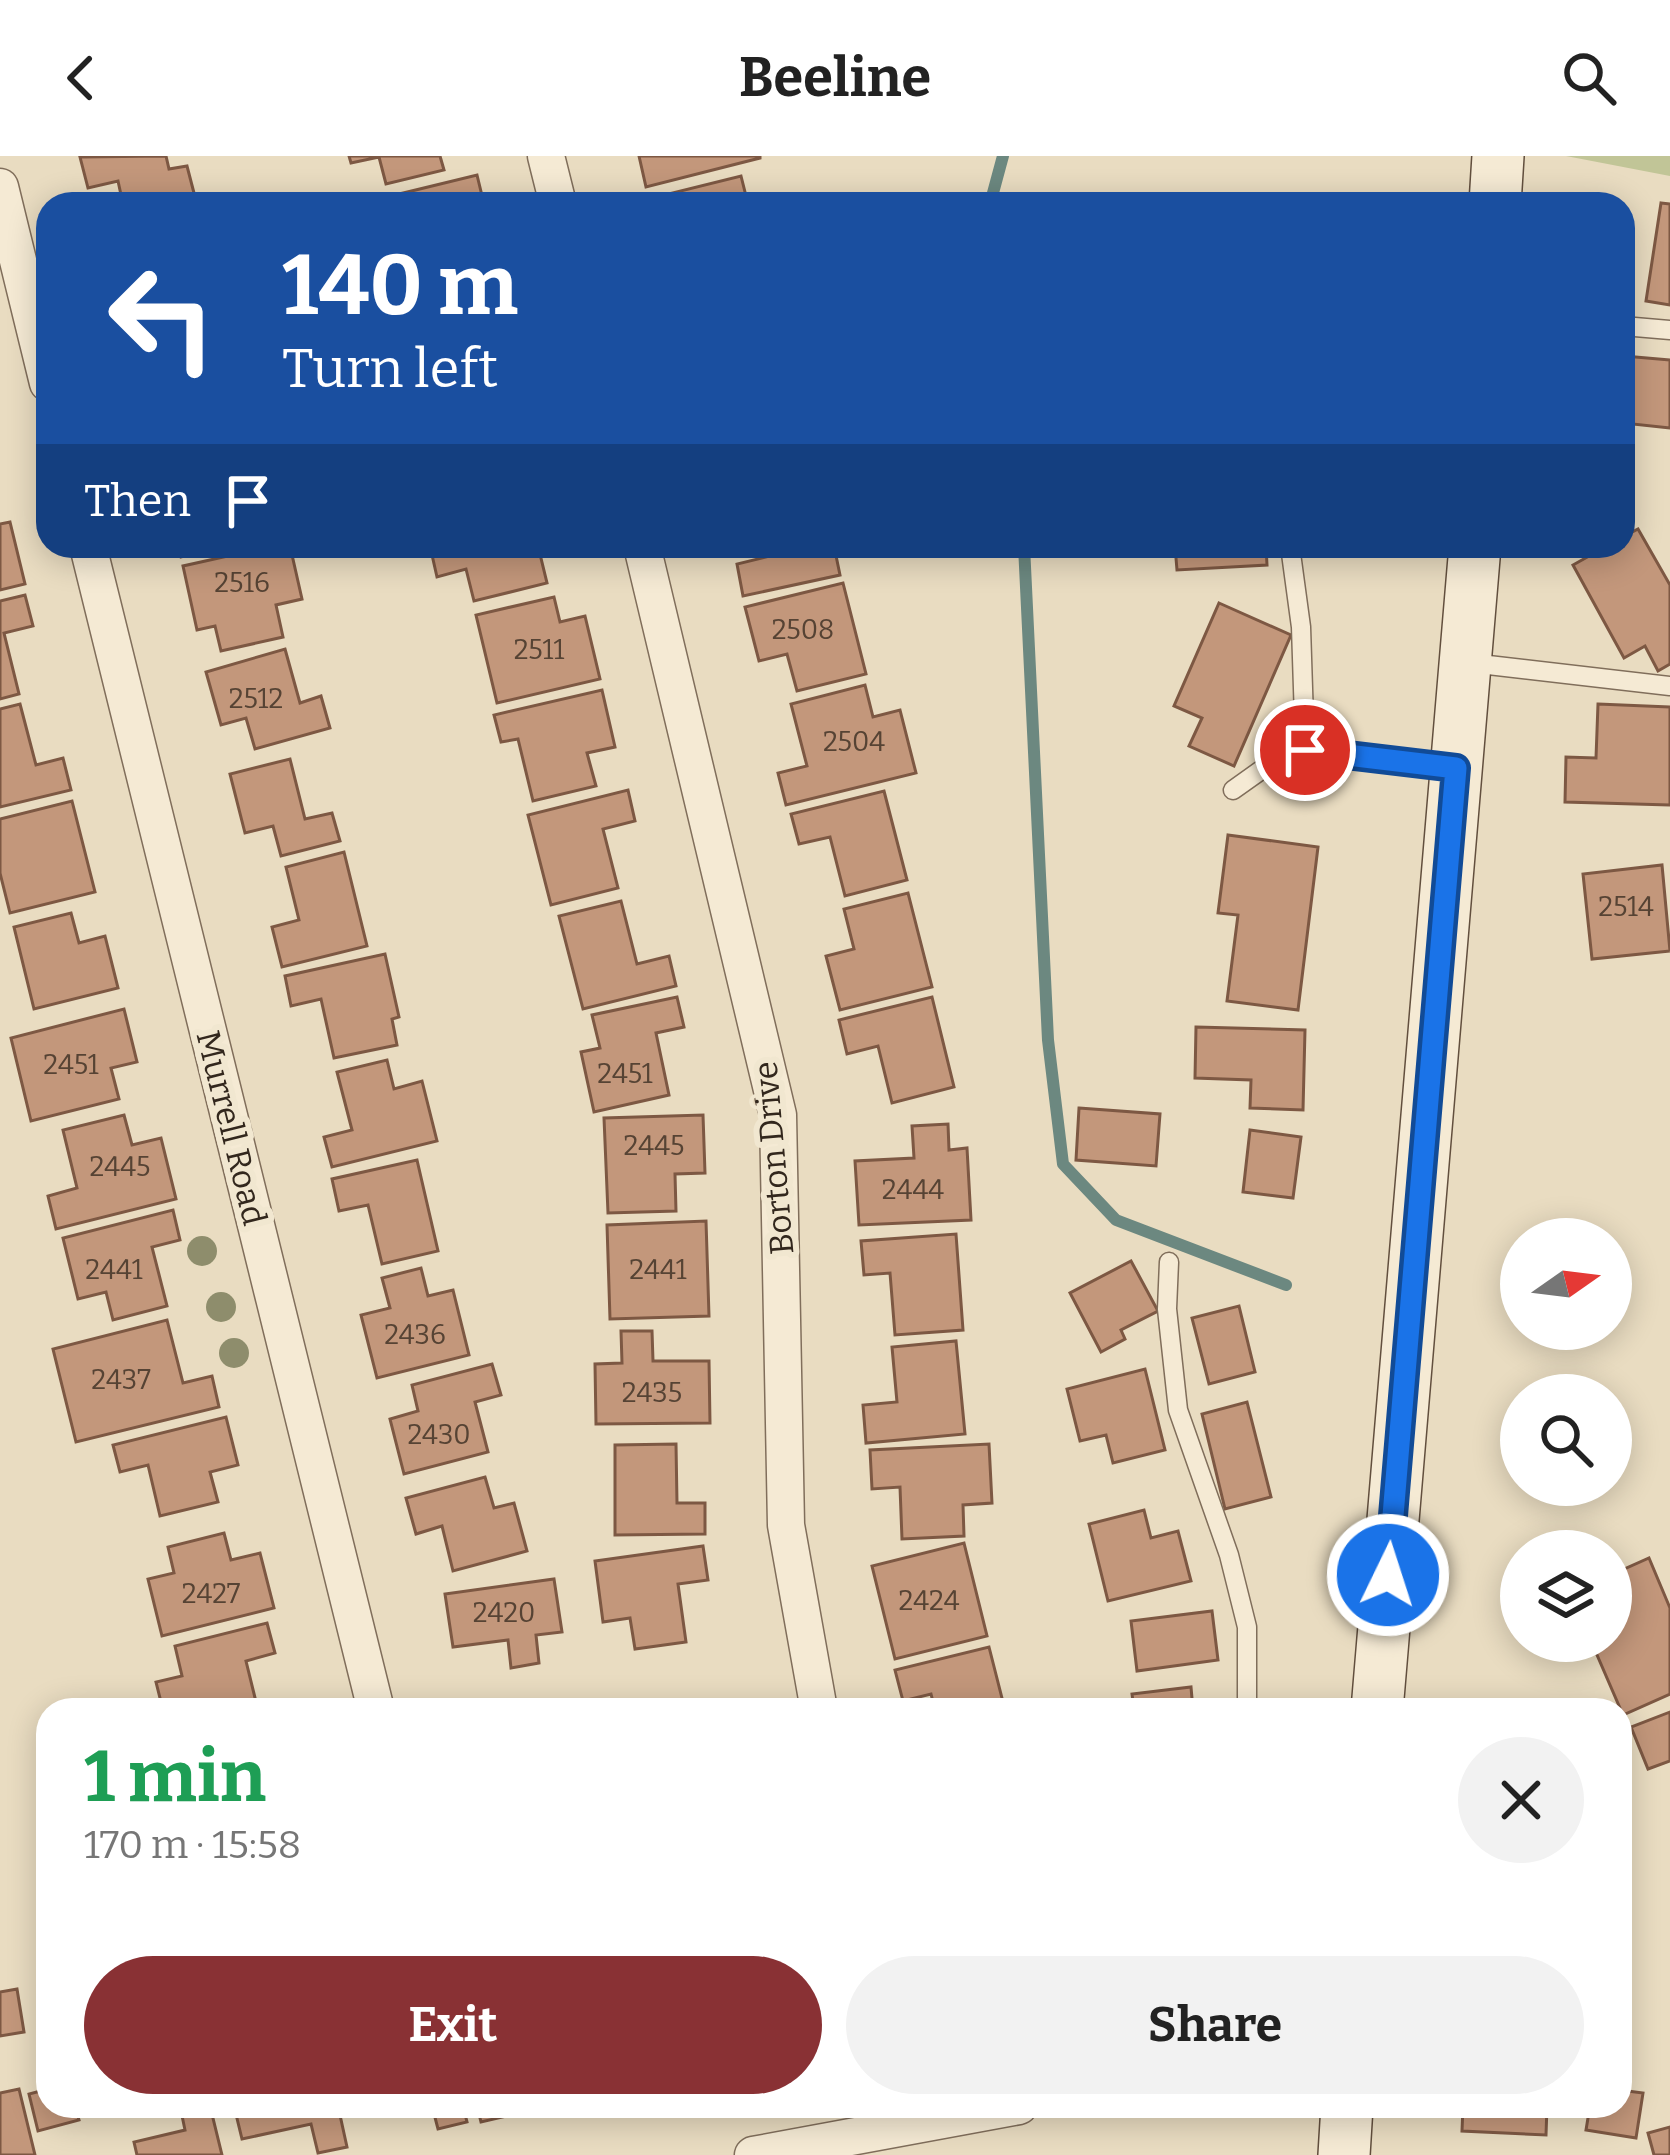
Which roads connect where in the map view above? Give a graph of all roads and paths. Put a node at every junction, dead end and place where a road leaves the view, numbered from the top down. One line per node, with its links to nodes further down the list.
1 (546, 156): 4 (street)
2 (1498, 156): 5 (main road)
3 (0, 187): 8 (street)
4 (555, 192)
5 (1496, 192)
6 (1635, 327): 7 (lane)
7 (1670, 331)
8 (36, 333)
9 (91, 558): 19 (street, Murrell Road)
10 (645, 558): 20 (street, Borton Drive)
11 (1292, 558): 15 (lane)
12 (1474, 558): 13 (main road)
13 (1466, 662): 14 (lane); 16 (main road)
14 (1670, 686)
15 (1305, 750): 16 (lane); 17 (lane)
16 (1456, 768): 22 (main road)
17 (1233, 790)
18 (1168, 1262): 21 (lane)
19 (373, 1698)
20 (817, 1698)
21 (1247, 1698)
22 (1378, 1698)
23 (900, 2118): 25 (street)
24 (1346, 2118): 26 (main road)
25 (753, 2155)
26 (1344, 2155)

